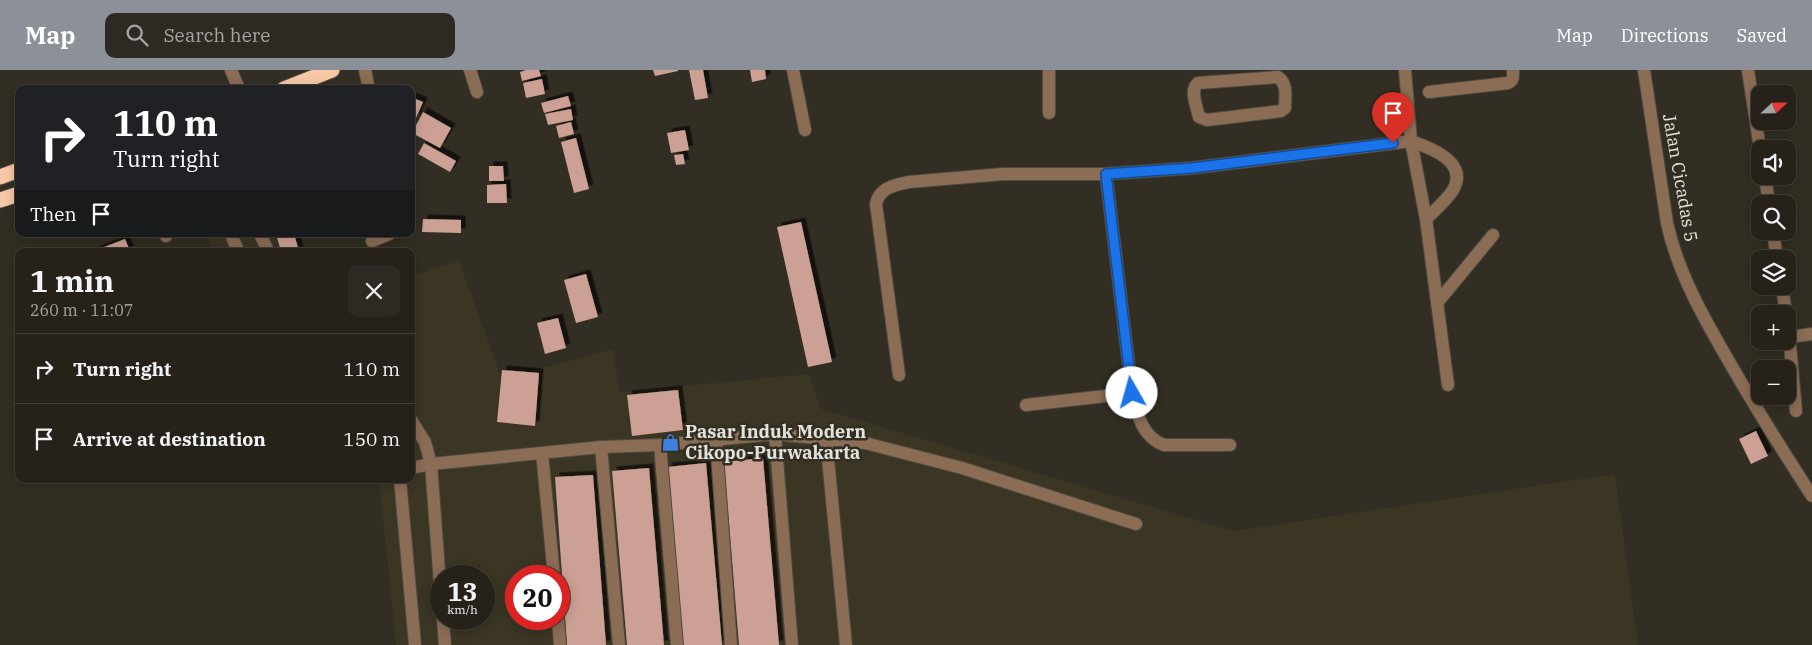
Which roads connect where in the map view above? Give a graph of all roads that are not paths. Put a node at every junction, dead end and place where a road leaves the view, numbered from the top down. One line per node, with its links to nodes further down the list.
1 (231, 70): 13 (street)
2 (332, 70): 12 (highway)
3 (365, 70): 14 (street)
4 (470, 70): 15 (street)
5 (793, 70): 18 (street)
6 (1049, 70): 17 (street)
7 (1405, 70): 20 (street)
8 (1513, 70): 16 (street)
9 (1644, 70): 50 (street, Jalan Cicadas 5)
10 (1748, 70): 19 (street)
11 (1238, 75): 11 (street)
12 (308, 84)
13 (237, 85)
14 (368, 85)
15 (477, 92)
16 (1429, 92)
17 (1049, 113)
18 (805, 130)
19 (1759, 140)
20 (1411, 141): 22 (street); 26 (street); 26 (street)
21 (15, 171): 23 (highway)
22 (1106, 174): 34 (street); 36 (street)
23 (0, 177)
24 (15, 195): 25 (highway)
25 (0, 200)
26 (1426, 219): 30 (street)
27 (1493, 235): 30 (street)
28 (382, 237): 29 (street)
29 (372, 241)
30 (1437, 303): 35 (street)
31 (1812, 334): 32 (street)
32 (1796, 336)
33 (1791, 350): 38 (street)
34 (899, 375)
35 (1448, 385)
36 (1132, 393): 37 (street); 44 (street)
37 (1026, 405)
38 (1796, 411)
39 (415, 426): 47 (street)
40 (775, 434): 41 (street); 42 (street); 62 (street)
41 (826, 438): 51 (street); 63 (street)
42 (716, 440): 43 (street); 61 (street)
43 (660, 445): 45 (street); 60 (street)
44 (1230, 445)
45 (601, 447): 46 (street); 59 (street)
46 (542, 453): 47 (street); 53 (street)
47 (431, 464): 48 (street); 52 (street)
48 (415, 467)
49 (400, 483): 56 (street)
50 (1812, 496)
51 (1136, 524)
52 (439, 565)
53 (553, 565)
54 (444, 630): 57 (street)
55 (559, 630): 58 (street)
56 (415, 645)
57 (445, 645)
58 (560, 645)
59 (619, 645)
60 (677, 645)
61 (731, 645)
62 (792, 645)
63 (846, 645)

